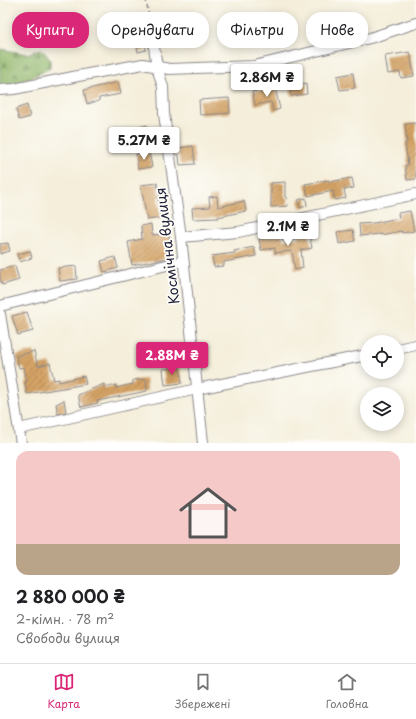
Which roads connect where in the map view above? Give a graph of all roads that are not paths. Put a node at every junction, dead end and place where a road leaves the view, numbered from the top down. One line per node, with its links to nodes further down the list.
1 (416, 23): 3 (street)
2 (154, 48): 3 (street, Космічна вулиця)
3 (157, 67): 4 (street); 6 (street, Космічна вулиця)
4 (0, 90)
5 (416, 194): 6 (street)
6 (181, 237): 7 (street, Космічна вулиця)
7 (183, 261): 8 (street); 13 (street, Космічна вулиця)
8 (0, 306)
9 (0, 314): 14 (street)
10 (416, 345): 11 (street)
11 (404, 348)
12 (360, 356): 13 (street)
13 (197, 389): 14 (street); 16 (street, Космічна вулиця)
14 (19, 429): 15 (street)
15 (21, 443)
16 (203, 443)

